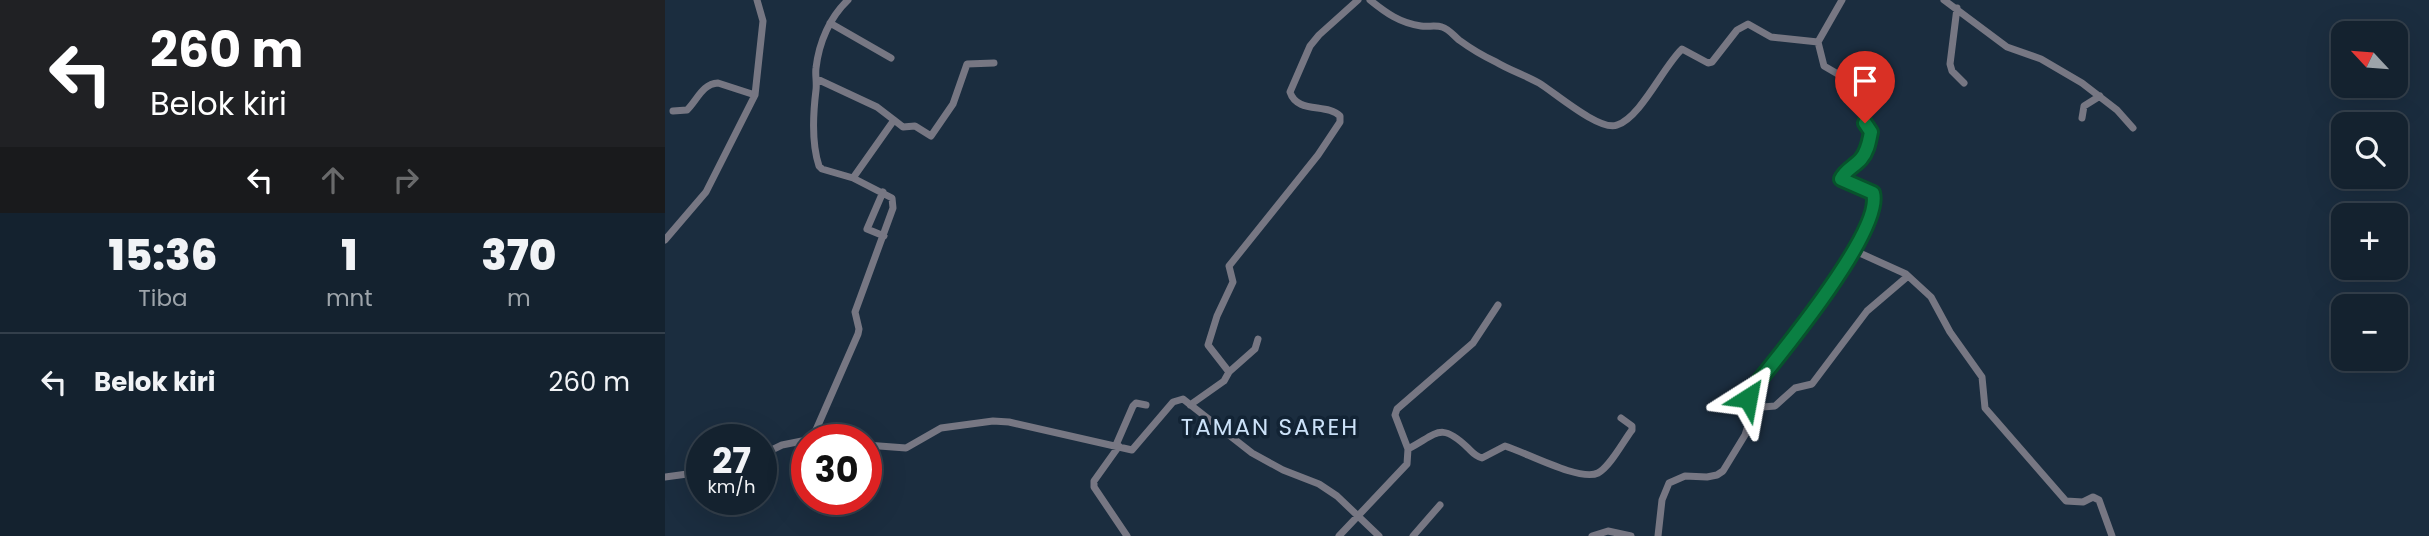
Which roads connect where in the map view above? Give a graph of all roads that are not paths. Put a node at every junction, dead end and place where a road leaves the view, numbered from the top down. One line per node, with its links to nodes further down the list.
1 (757, 0): 14 (street)
2 (848, 0): 8 (street)
3 (1359, 0): 28 (street)
4 (1370, 0): 9 (street)
5 (1842, 0): 9 (street)
6 (1944, 0): 7 (street)
7 (1958, 8): 13 (street); 15 (street)
8 (830, 23): 10 (street); 12 (street)
9 (1818, 42): 24 (street)
10 (891, 58)
11 (994, 63): 18 (street)
12 (817, 79): 18 (street); 20 (street)
13 (1964, 83)
14 (755, 95): 16 (street); 23 (street)
15 (2100, 96): 17 (street); 19 (street)
16 (673, 111)
17 (2082, 118)
18 (894, 120): 20 (street)
19 (2133, 128)
20 (853, 178): 21 (street)
21 (883, 192): 22 (street); 22 (street)
22 (884, 236): 33 (street)
23 (665, 240)
24 (1853, 250): 25 (street); 31 (street)
25 (1908, 276): 31 (street); 48 (street)
26 (1498, 306): 36 (street)
27 (1258, 339): 28 (street)
28 (1229, 372): 30 (street)
29 (1146, 405): 35 (street)
30 (1190, 405): 35 (street); 40 (street)
31 (1750, 408): 47 (street)
32 (1621, 418): 36 (street)
33 (816, 424)
34 (882, 446): 35 (street)
35 (1117, 446): 41 (street)
36 (1408, 449): 40 (street)
37 (686, 474): 38 (street)
38 (665, 477)
39 (1440, 505): 44 (street)
40 (1358, 516): 42 (street); 43 (street)
41 (1127, 536)
42 (1339, 536)
43 (1379, 536)
44 (1413, 536)
45 (1592, 536): 46 (street)
46 (1631, 536)
47 (1658, 536)
48 (2112, 536)

